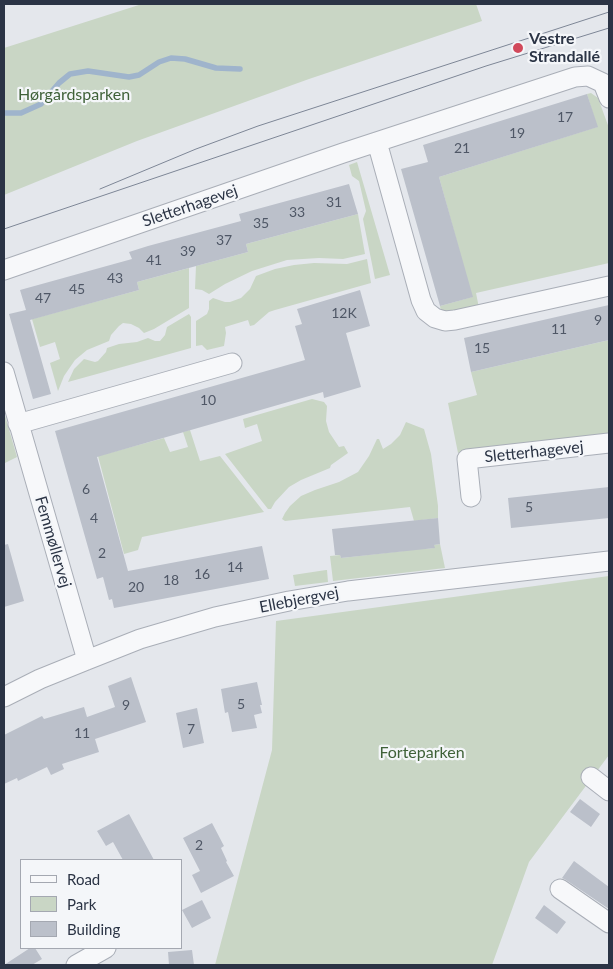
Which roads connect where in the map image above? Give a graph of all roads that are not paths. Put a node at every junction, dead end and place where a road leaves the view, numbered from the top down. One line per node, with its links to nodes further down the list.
1 (609, 98): 2 (street, Sletterhagevej)
2 (377, 142): 3 (street, Sletterhagevej); 4 (street)
3 (4, 270)
4 (609, 286)
5 (232, 363): 7 (street)
6 (4, 372): 7 (street, Femmøllervej)
7 (18, 424): 11 (street, Femmøllervej)
8 (609, 443): 9 (street, Sletterhagevej)
9 (471, 497)
10 (609, 561): 11 (street, Ellebjergvej)
11 (87, 660): 12 (street, Ellebjergvej)
12 (4, 697)
13 (591, 777): 14 (street)
14 (609, 791)
15 (560, 889): 16 (street)
16 (609, 923)
17 (104, 949): 18 (street)
18 (76, 965)

